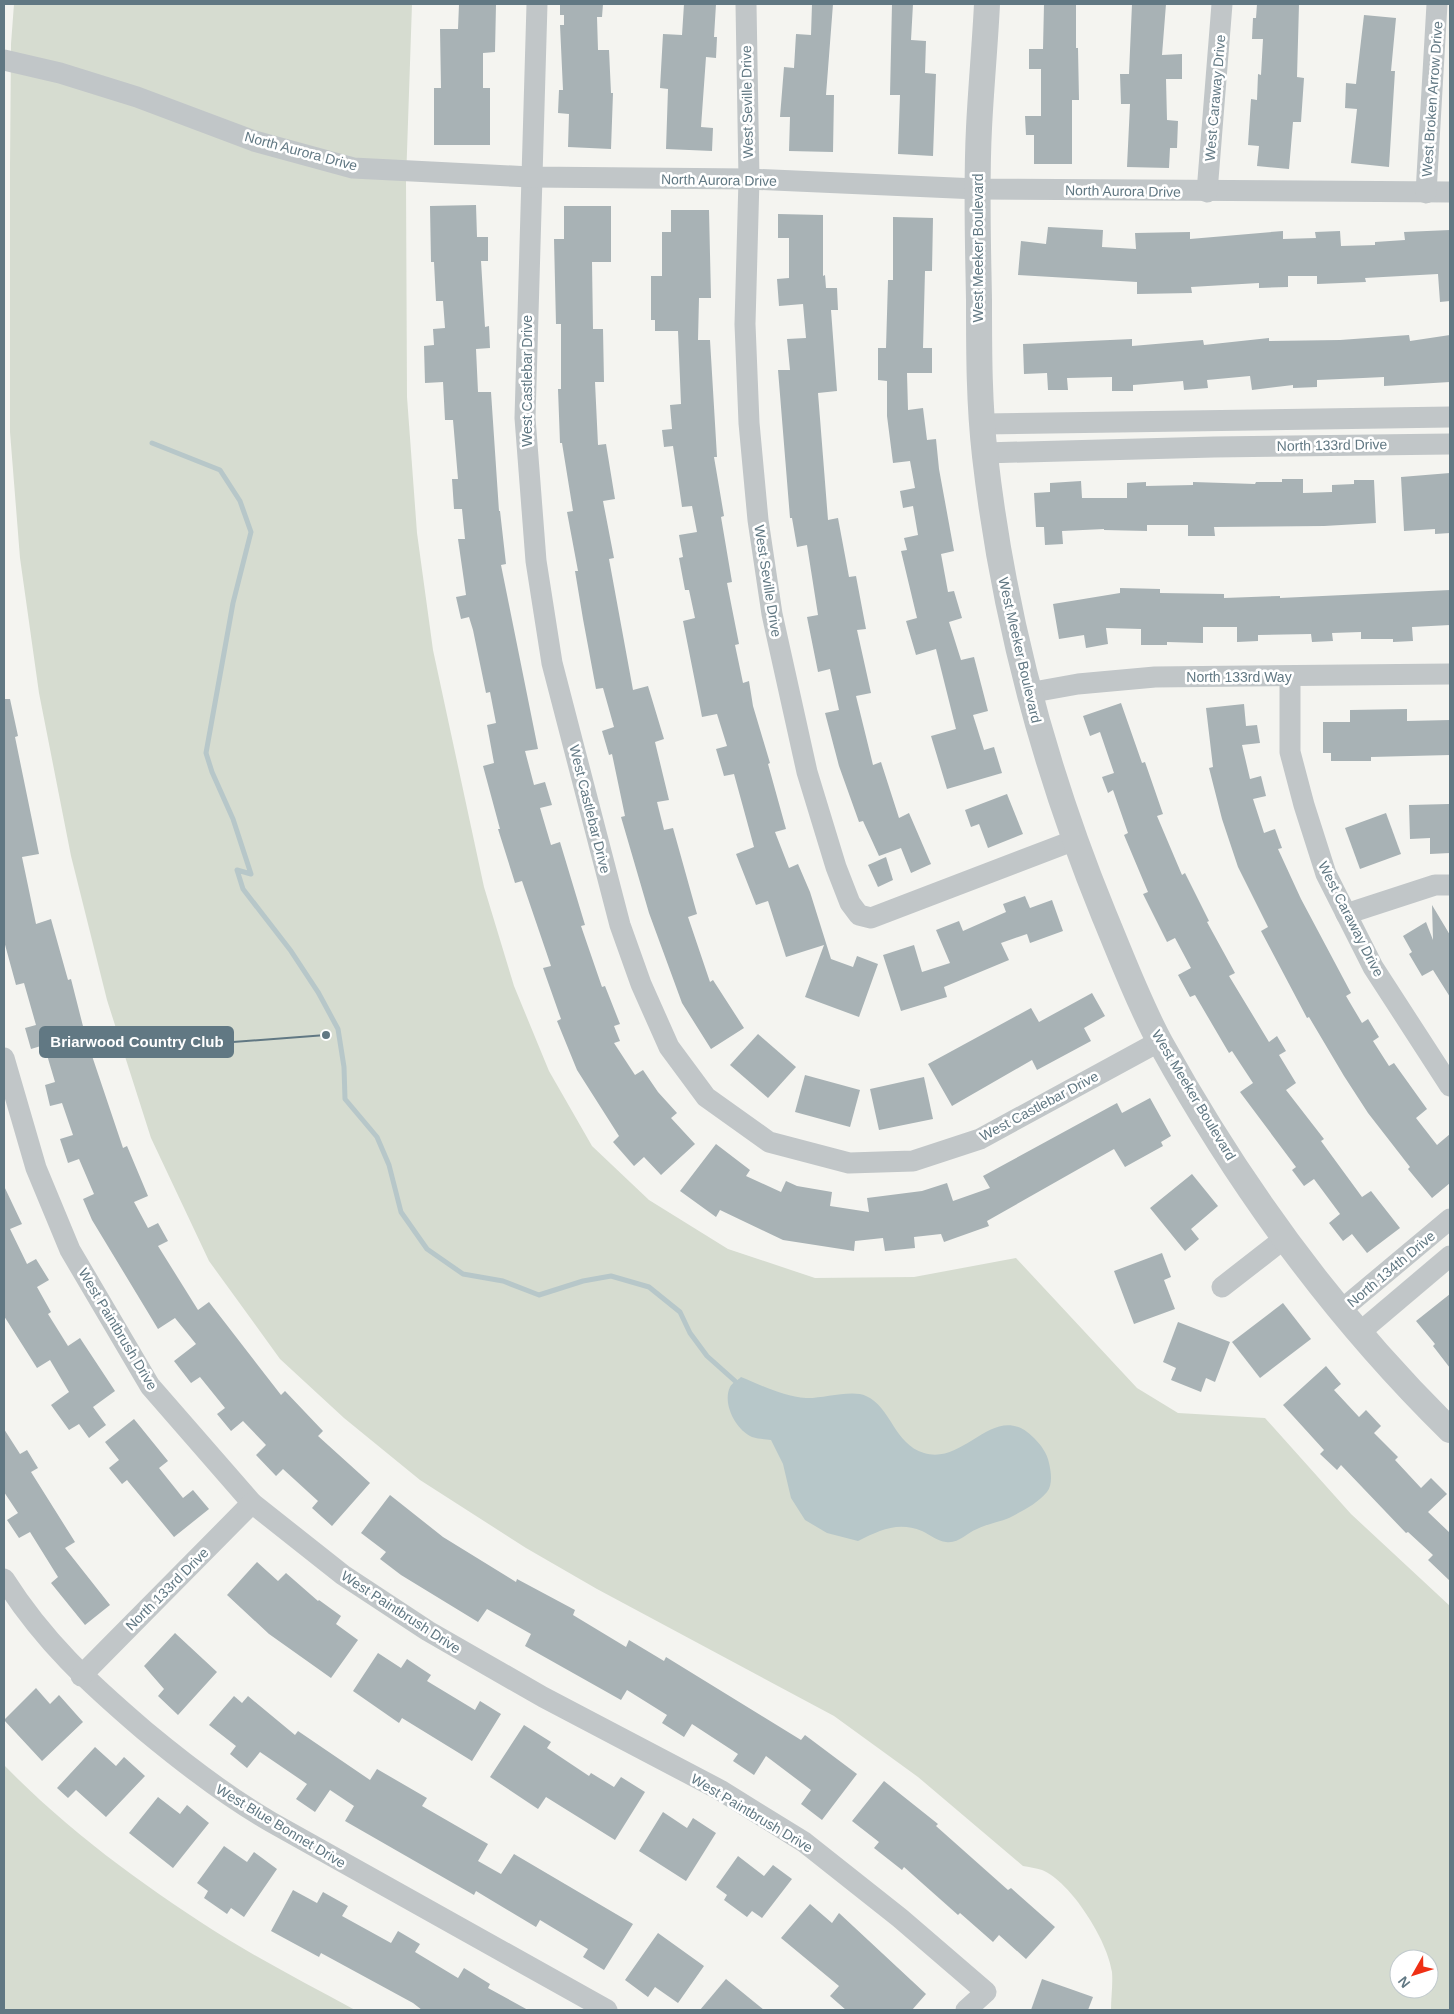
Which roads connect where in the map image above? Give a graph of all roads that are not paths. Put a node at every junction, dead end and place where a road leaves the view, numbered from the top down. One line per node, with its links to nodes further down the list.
1 (537, 4): 7 (street, West Castlebar Drive)
2 (746, 4): 8 (street, West Seville Drive)
3 (987, 4): 9 (street, West Meeker Boulevard)
4 (1222, 4): 10 (street, West Caraway Drive)
5 (1438, 4): 12 (street, West Broken Arrow Drive)
6 (4, 60): 7 (street, North Aurora Drive)
7 (530, 177): 8 (street, North Aurora Drive); 25 (street, West Castlebar Drive)
8 (749, 179): 9 (street, North Aurora Drive); 22 (street, West Seville Drive)
9 (977, 189): 10 (street, North Aurora Drive); 15 (street, West Meeker Boulevard)
10 (1207, 192): 12 (street, North Aurora Drive)
11 (1450, 192): 12 (street, North Aurora Drive)
12 (1426, 193)
13 (1450, 418): 14 (street, North 133rd Drive)
14 (1218, 420): 15 (street, North 133rd Drive); 17 (street)
15 (983, 424): 18 (street, West Meeker Boulevard)
16 (1450, 444): 17 (street, North 133rd Drive)
17 (1214, 447): 18 (street, North 133rd Drive)
18 (984, 453): 21 (street, West Meeker Boulevard)
19 (1450, 674): 20 (street, North 133rd Way)
20 (1290, 676): 21 (street, North 133rd Way); 24 (street, West Caraway Drive)
21 (1028, 693): 22 (street, West Meeker Boulevard)
22 (1075, 840): 25 (street, West Meeker Boulevard)
23 (1450, 885): 24 (street)
24 (1346, 914): 27 (street, West Caraway Drive)
25 (1160, 1042): 29 (street, West Meeker Boulevard)
26 (4, 1058): 35 (street, West Paintbrush Drive)
27 (1450, 1086)
28 (1447, 1227): 32 (street, North 134th Drive)
29 (1285, 1238): 31 (street); 32 (street, West Meeker Boulevard)
30 (1450, 1256): 33 (street, North 134th Drive)
31 (1222, 1287)
32 (1340, 1311): 33 (street, West Meeker Boulevard)
33 (1359, 1333): 34 (street, West Meeker Boulevard)
34 (1450, 1430)
35 (252, 1502): 37 (street, North 133rd Drive); 39 (street, West Paintbrush Drive)
36 (4, 1579): 37 (street, West Blue Bonnet Drive)
37 (81, 1676): 38 (street, West Blue Bonnet Drive)
38 (606, 2010)
39 (966, 2010)

